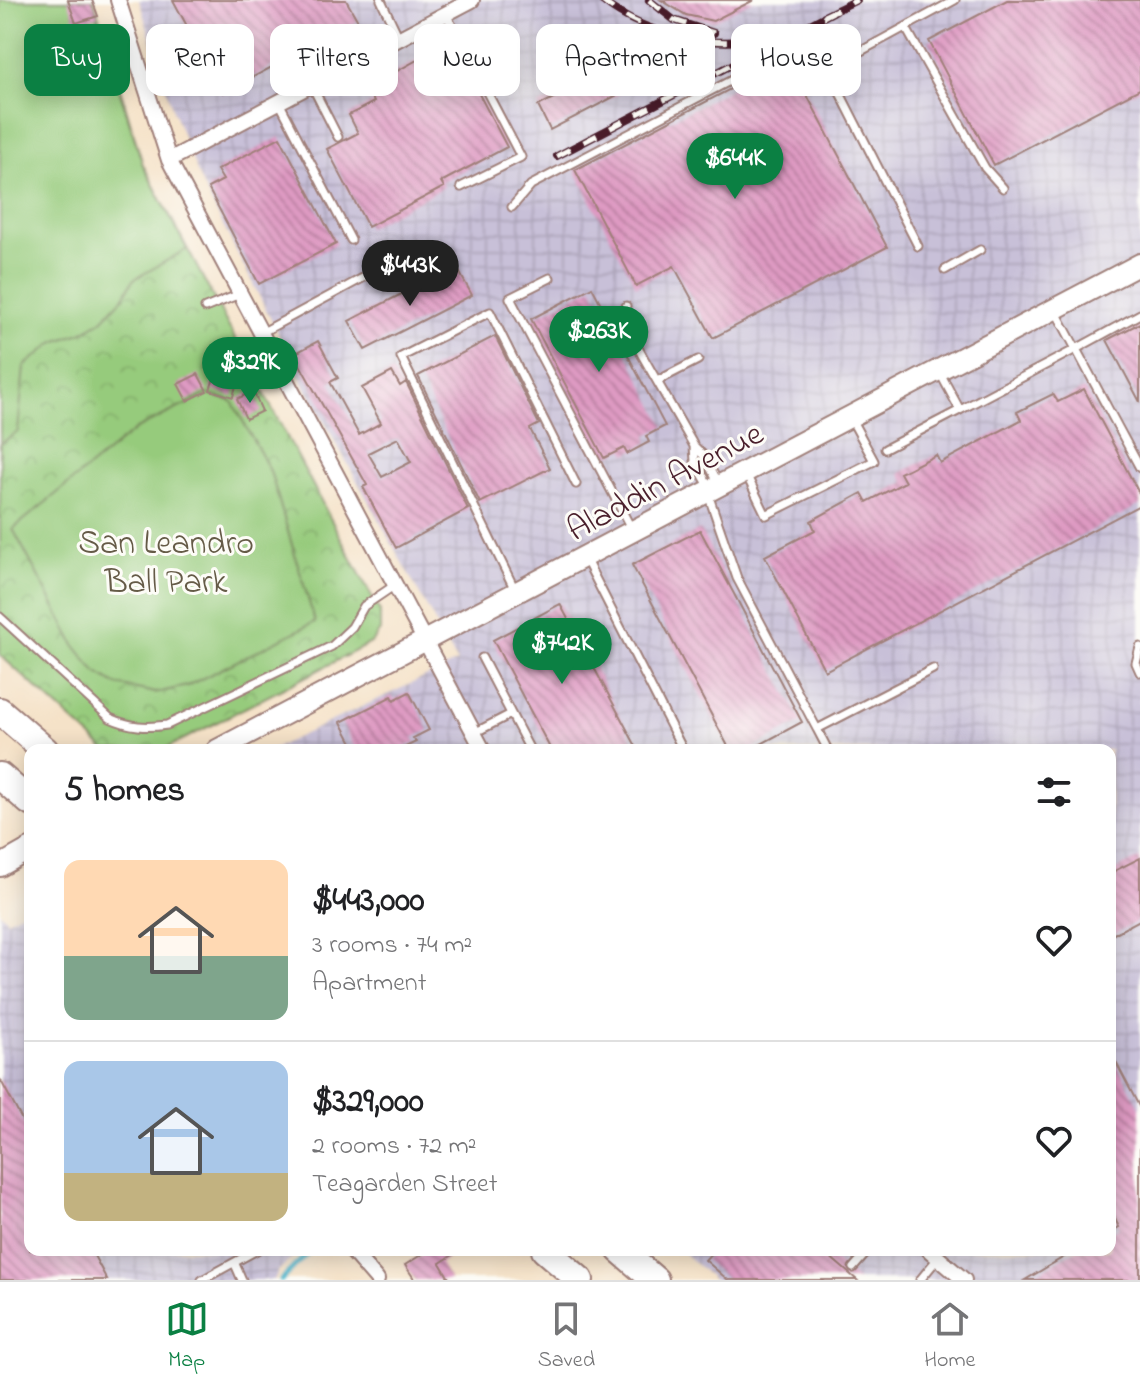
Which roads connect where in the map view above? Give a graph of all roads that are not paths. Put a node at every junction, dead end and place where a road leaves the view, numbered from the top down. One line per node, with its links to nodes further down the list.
1 (118, 0): 15 (street)
2 (381, 0): 7 (lane)
3 (472, 0): 5 (street)
4 (955, 0): 6 (lane)
5 (446, 14): 7 (street); 16 (lane)
6 (906, 28): 8 (lane); 17 (lane)
7 (399, 38)
8 (861, 52)
9 (731, 80): 18 (lane)
10 (290, 96): 13 (street)
11 (317, 96): 14 (lane)
12 (842, 96): 20 (lane)
13 (279, 102): 15 (street); 19 (lane)
14 (338, 137)
15 (169, 160): 26 (street)
16 (461, 187)
17 (1003, 188)
18 (512, 207)
19 (351, 240)
20 (918, 246)
21 (420, 247): 31 (lane)
22 (980, 250): 24 (lane)
23 (1140, 264): 29 (street, Aladdin Avenue)
24 (945, 270)
25 (550, 278): 43 (lane)
26 (240, 294): 28 (lane); 31 (street)
27 (626, 306): 35 (lane)
28 (205, 308)
29 (1055, 310): 32 (lane); 34 (street, Aladdin Avenue)
30 (1140, 314): 32 (lane)
31 (261, 333): 45 (street)
32 (1076, 349): 36 (lane); 39 (lane)
33 (698, 360): 35 (lane)
34 (939, 371): 36 (lane); 37 (street, Aladdin Avenue)
35 (657, 381): 42 (lane)
36 (960, 410): 38 (lane)
37 (850, 417): 40 (street, Aladdin Avenue); 40 (lane)
38 (885, 449)
39 (1140, 468)
40 (745, 472): 42 (street, Aladdin Avenue)
41 (576, 484): 46 (lane)
42 (713, 489): 43 (street, Aladdin Avenue); 55 (lane)
43 (633, 532): 44 (street, Aladdin Avenue)
44 (585, 558): 46 (street, Aladdin Avenue); 61 (lane)
45 (395, 585): 47 (lane); 48 (street)
46 (517, 594): 48 (street, Aladdin Avenue)
47 (0, 617)
48 (425, 642): 56 (street); 58 (street, Aladdin Avenue)
49 (1140, 647): 52 (lane)
50 (482, 658): 54 (lane)
51 (933, 669): 55 (lane)
52 (1140, 672)
53 (0, 711): 57 (highway)
54 (511, 714): 56 (lane); 60 (lane)
55 (817, 729): 62 (lane)
56 (474, 733): 59 (street)
57 (38, 744)
58 (228, 744)
59 (478, 744)
60 (527, 744)
61 (680, 744)
62 (825, 744)
63 (0, 776): 64 (highway)
64 (24, 797)
65 (24, 852): 66 (street)
66 (0, 866)
67 (248, 1256): 74 (lane)
68 (356, 1256): 78 (street)
69 (552, 1256): 79 (highway)
70 (627, 1256): 80 (highway)
71 (864, 1256): 75 (lane)
72 (932, 1256): 81 (lane)
73 (935, 1256): 82 (street)
74 (235, 1264): 76 (lane); 77 (lane)
75 (853, 1268)
76 (202, 1280)
77 (242, 1280)
78 (377, 1280)
79 (580, 1280)
80 (655, 1280)
81 (920, 1280)
82 (964, 1280)

